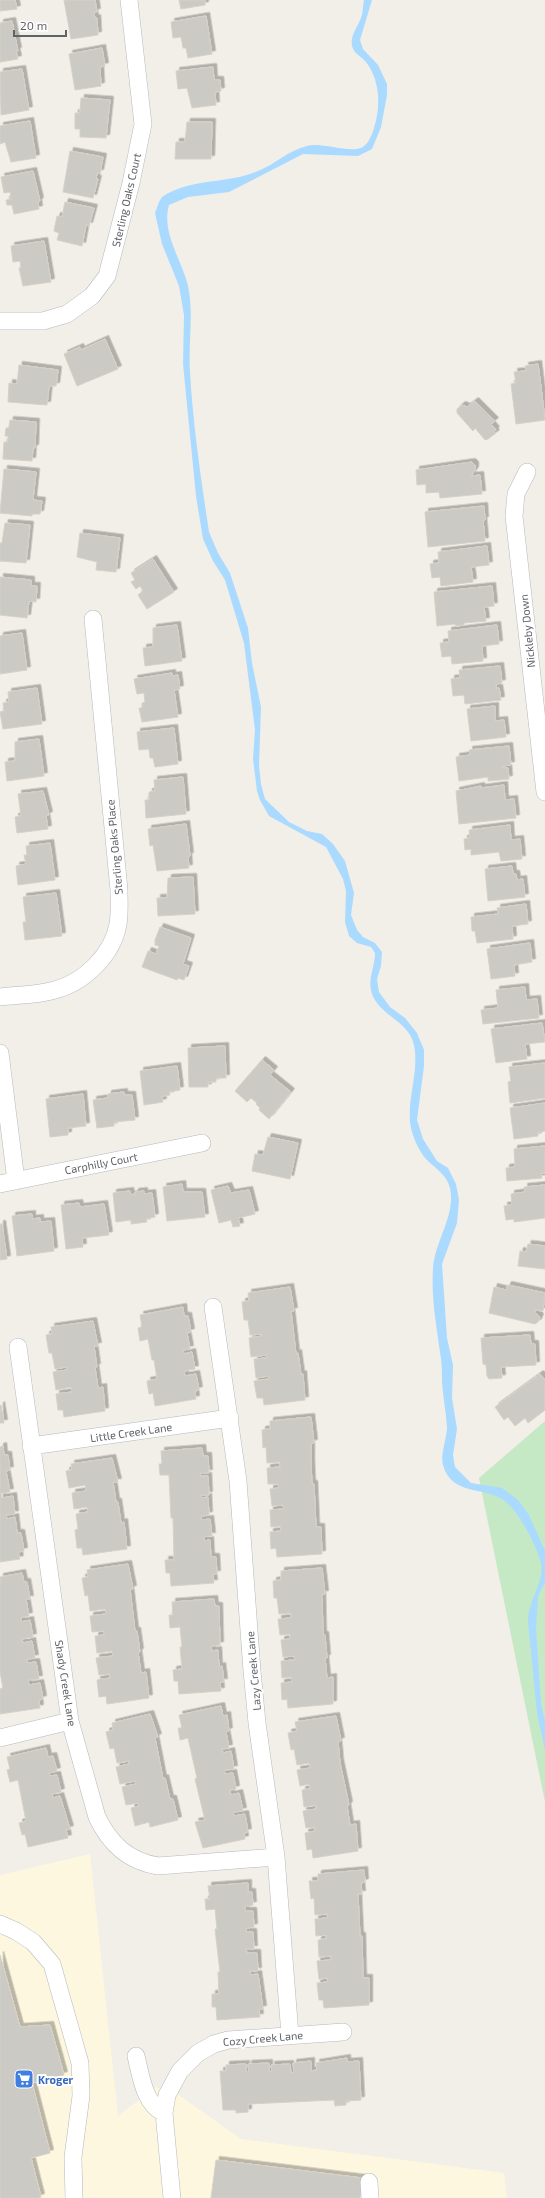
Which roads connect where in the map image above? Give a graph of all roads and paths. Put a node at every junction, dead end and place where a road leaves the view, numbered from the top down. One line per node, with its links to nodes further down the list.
1 (129, 0): 2 (street, Sterling Oaks Court)
2 (0, 321)
3 (527, 472): 5 (street, Nickleby Down)
4 (93, 619): 6 (street, Sterling Oaks Place)
5 (545, 792)
6 (0, 997)
7 (0, 1053): 9 (street)
8 (202, 1143): 9 (street, Carphilly Court)
9 (8, 1182)
10 (213, 1307): 12 (street, Lazy Creek Lane)
11 (18, 1347): 13 (street, Shady Creek Lane)
12 (230, 1418): 13 (street, Little Creek Lane); 16 (street, Lazy Creek Lane)
13 (31, 1446): 14 (street, Shady Creek Lane)
14 (70, 1722): 15 (street); 16 (street, Shady Creek Lane)
15 (0, 1738)
16 (276, 1857): 19 (street, Lazy Creek Lane)
17 (0, 1924): 22 (street)
18 (343, 2032): 19 (street, Cozy Creek Lane)
19 (290, 2035): 21 (street, Cozy Creek Lane)
20 (136, 2056): 21 (street)
21 (164, 2113): 23 (street, Cozy Creek Lane)
22 (74, 2198)
23 (172, 2198)

